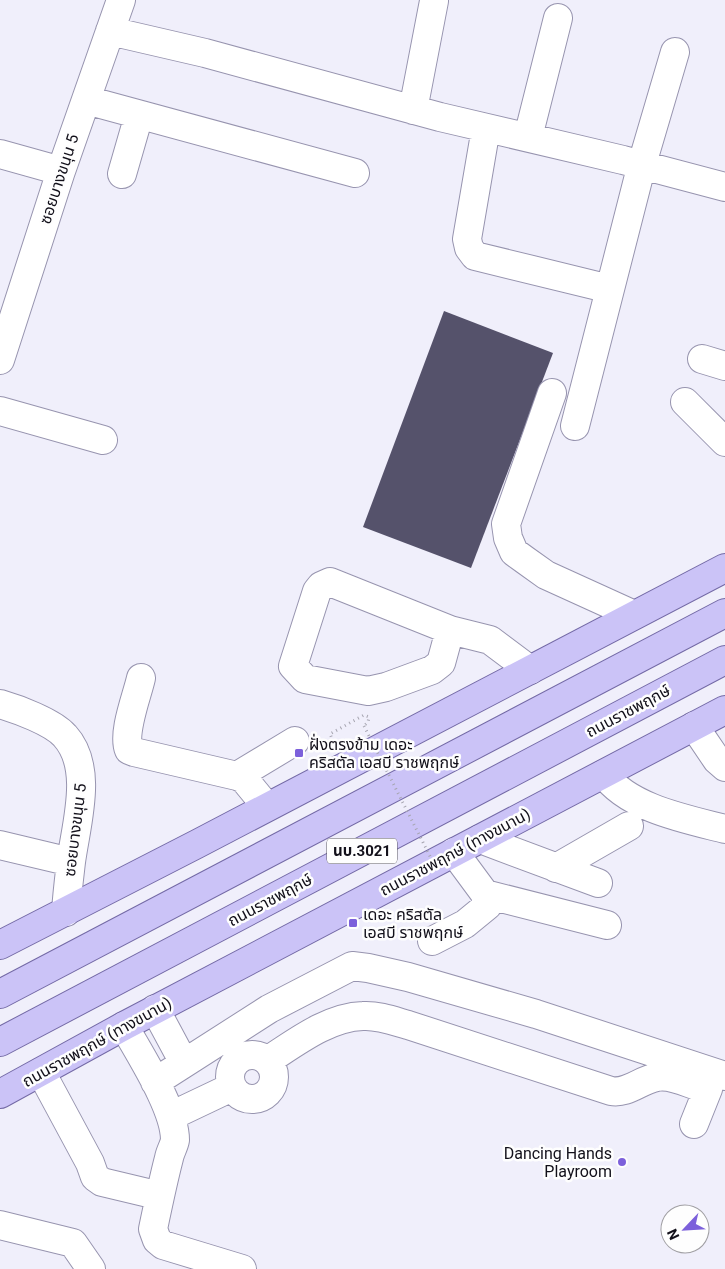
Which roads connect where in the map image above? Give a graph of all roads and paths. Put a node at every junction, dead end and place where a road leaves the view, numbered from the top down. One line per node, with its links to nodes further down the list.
1 (120, 0): 4 (street, ซอยบางขนุน 5)
2 (434, 1): 7 (street)
3 (558, 18): 10 (street)
4 (110, 31): 6 (street, ซอยบางขนุน 5); 7 (street)
5 (675, 52): 12 (street)
6 (86, 100): 8 (street); 13 (street, ซอยบางขนุน 5)
7 (413, 110): 9 (street)
8 (139, 115): 14 (street); 15 (street)
9 (486, 128): 10 (street); 17 (street)
10 (528, 138): 12 (street)
11 (0, 154): 13 (street)
12 (642, 164): 16 (street); 17 (street)
13 (60, 172): 18 (street, ซอยบางขนุน 5)
14 (355, 173)
15 (122, 174)
16 (725, 187)
17 (610, 289): 22 (street)
18 (0, 360)
19 (552, 393): 27 (street)
20 (685, 402): 24 (street)
21 (0, 411): 23 (street)
22 (575, 426)
23 (103, 440)
24 (725, 442)
25 (725, 568): 27 (main road)
26 (722, 614): 54 (main road, นบ.3021)
27 (634, 615): 30 (main road)
28 (450, 630): 28 (street); 30 (street)
29 (725, 660): 57 (main road, ถนนราชพฤกษ์ / นบ.3021)
30 (530, 670): 40 (main road)
31 (141, 678): 39 (street)
32 (0, 704): 46 (street, ซอยบางขนุน 5)
33 (725, 710): 34 (main road, ถนนราชพฤกษ์ (ทางขนาน) / นบ.3021)
34 (694, 726): 37 (street); 38 (main road, ถนนราชพฤกษ์ (ทางขนาน) / นบ.3021)
35 (330, 734): 45 (path, bridge)
36 (295, 741): 39 (street)
37 (725, 767)
38 (604, 774): 42 (street); 43 (main road, ถนนราชพฤกษ์ (ทางขนาน) / นบ.3021)
39 (236, 776): 40 (street)
40 (267, 807): 50 (main road)
41 (629, 826): 47 (street)
42 (725, 830)
43 (480, 839): 45 (main road, ถนนราชพฤกษ์ (ทางขนาน) / นบ.3021); 47 (street)
44 (0, 845): 46 (street)
45 (445, 859): 49 (street); 55 (main road, ถนนราชพฤกษ์ (ทางขนาน) / นบ.3021)
46 (71, 862): 50 (street, ซอยบางขนุน 5)
47 (556, 868): 48 (street)
48 (598, 883)
49 (485, 894): 51 (street); 52 (street)
50 (66, 912): 53 (main road)
51 (607, 925)
52 (432, 941)
53 (0, 945)
54 (0, 994)
55 (155, 1010): 56 (main road, ถนนราชพฤกษ์ (ทางขนาน) / นบ.3021); 58 (street)
56 (124, 1026): 60 (main road, ถนนราชพฤกษ์ (ทางขนาน) / นบ.3021); 61 (street)
57 (0, 1042)
58 (184, 1063): 59 (street); 61 (street)
59 (658, 1066): 62 (street); 64 (street)
60 (41, 1072): 63 (main road, ถนนราชพฤกษ์ (ทางขนาน) / นบ.3021); 66 (street)
61 (155, 1082): 64 (street)
62 (718, 1083): 65 (street)
63 (0, 1094)
64 (171, 1116): 69 (street)
65 (694, 1124)
66 (148, 1193)
67 (0, 1225): 68 (street)
68 (91, 1269)
69 (242, 1269)

